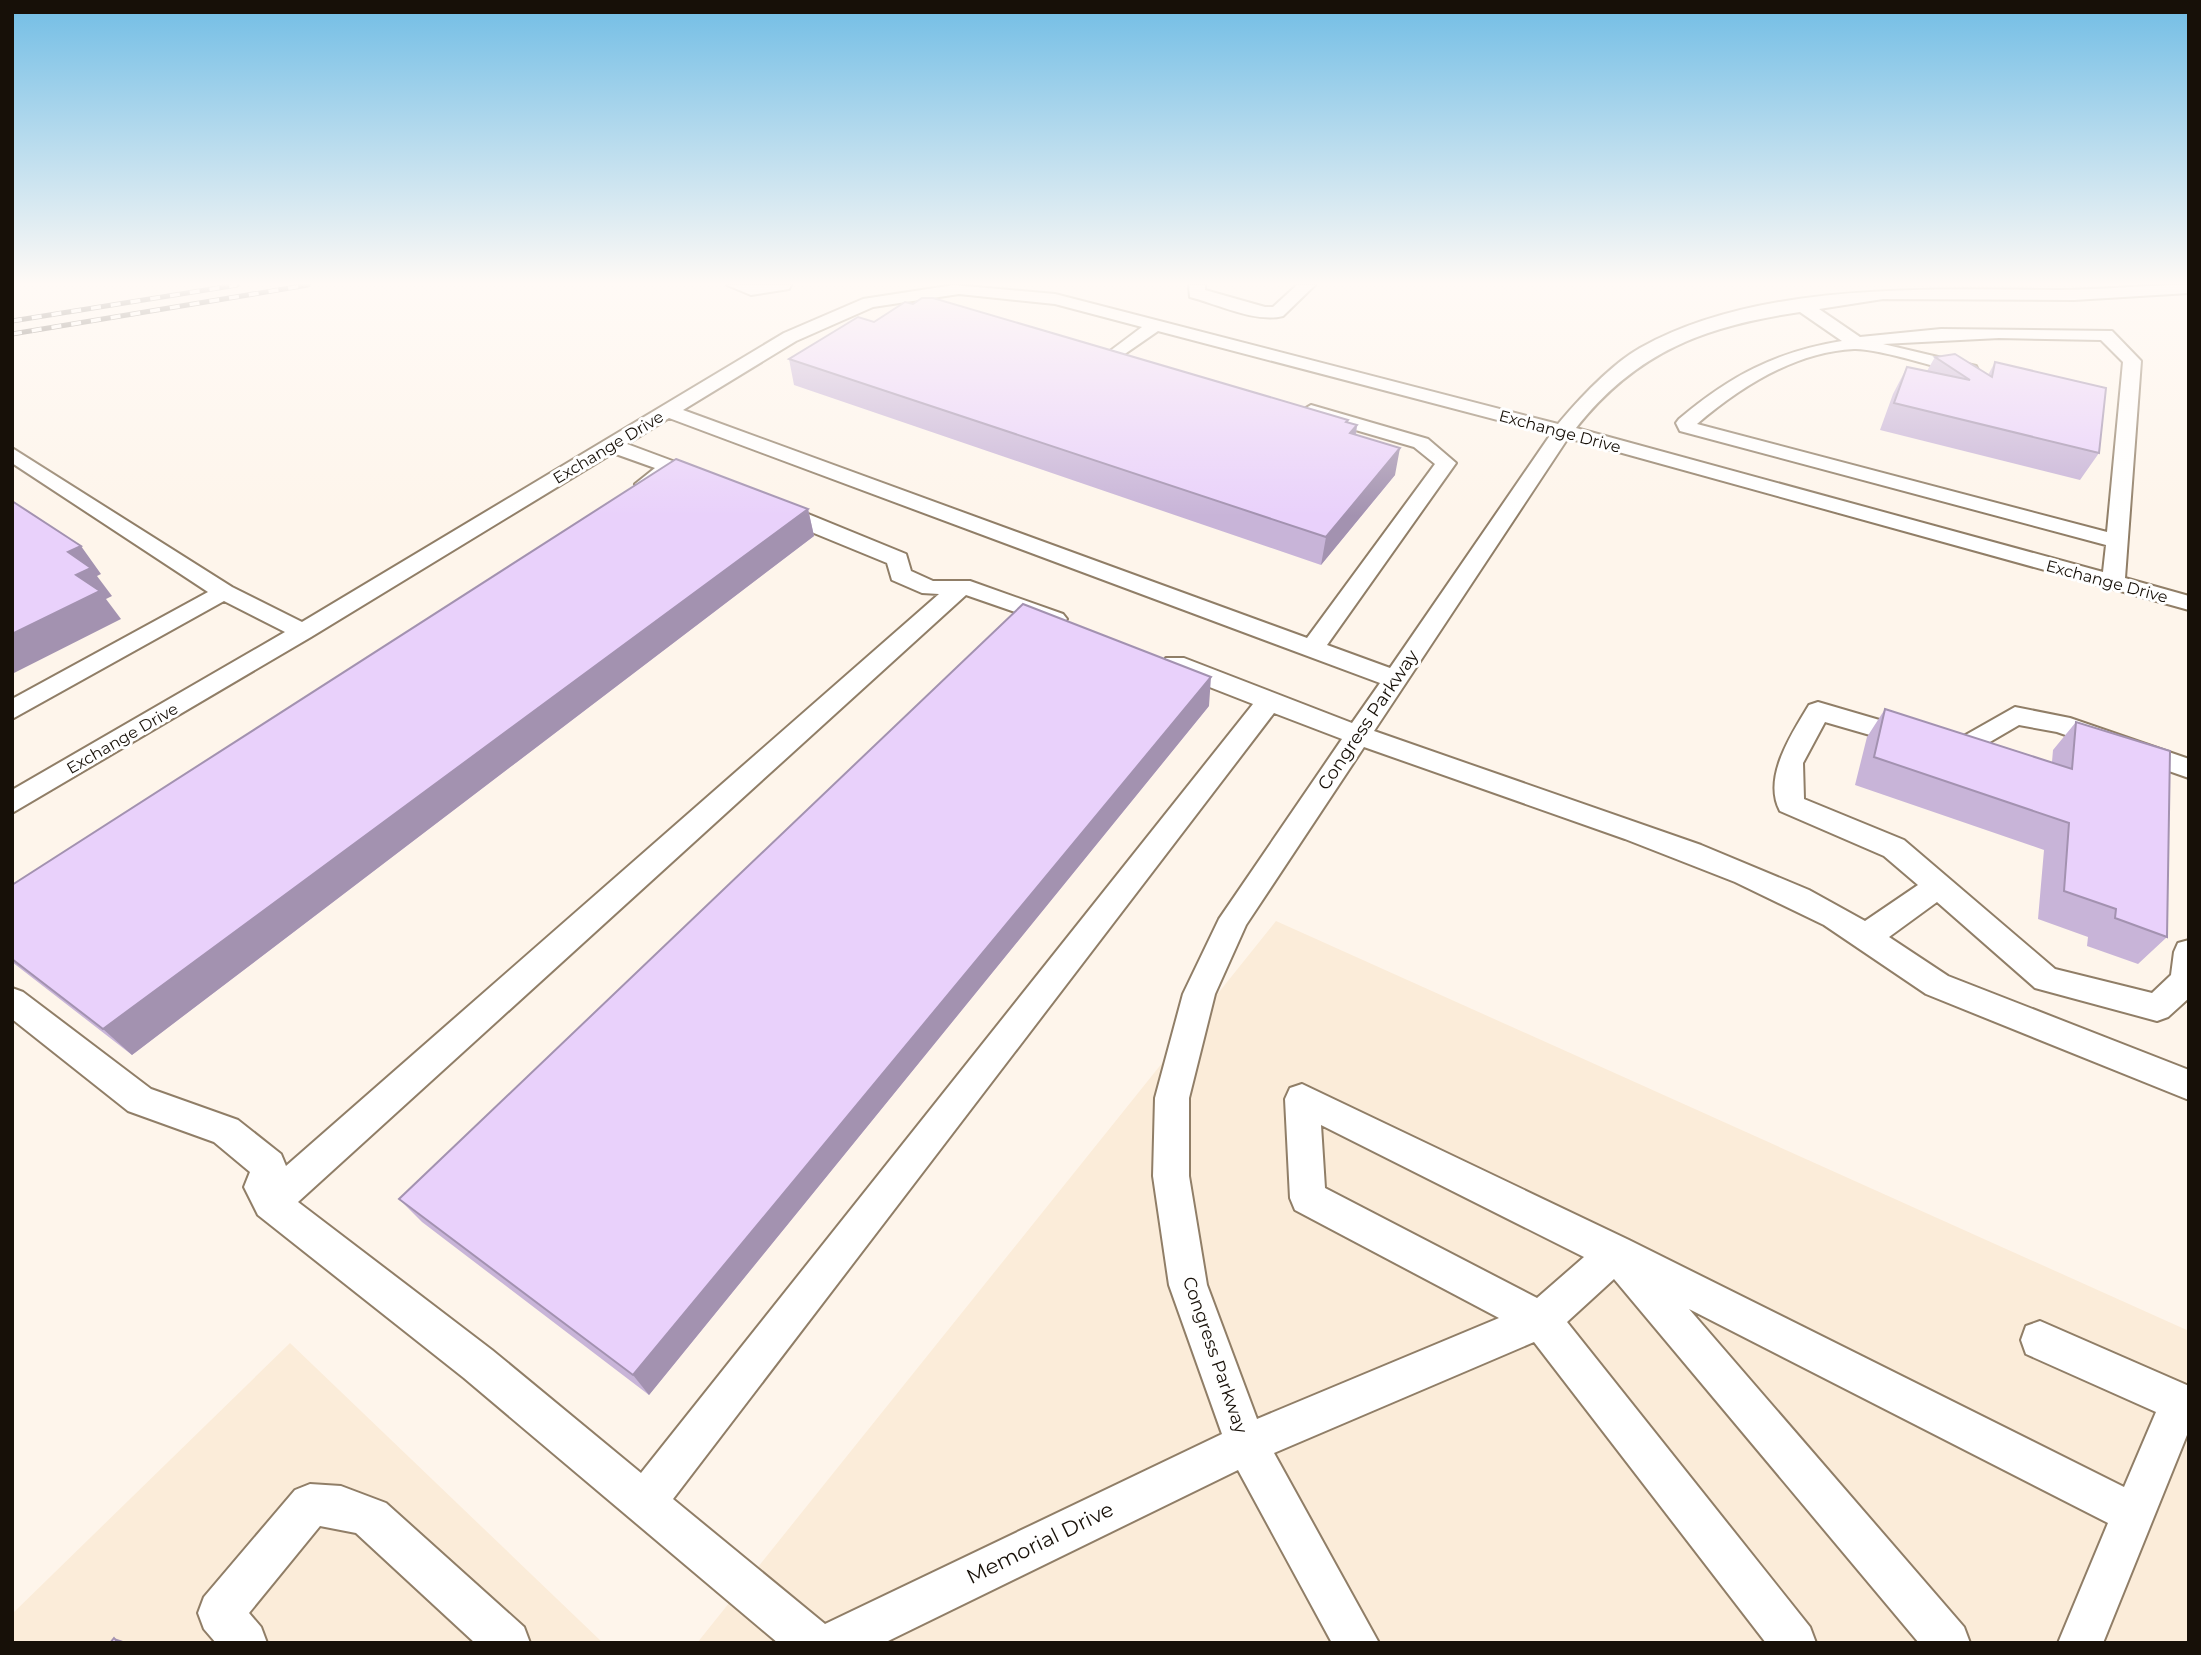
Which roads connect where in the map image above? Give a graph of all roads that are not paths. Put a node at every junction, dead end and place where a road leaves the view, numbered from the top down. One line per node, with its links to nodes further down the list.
1 (748, 362): 11 (street, Exchange Drive)
2 (1298, 362): 12 (street, Exchange Drive)
3 (1634, 362): 12 (street, Congress Parkway)
4 (1783, 362): 19 (street)
5 (1894, 362): 9 (street)
6 (1920, 362): 8 (street)
7 (2132, 362): 19 (street)
8 (1988, 374)
9 (1896, 378)
10 (1289, 405): 26 (street)
11 (667, 411): 13 (street, Exchange Drive); 26 (street)
12 (1563, 431): 20 (street, Exchange Drive); 28 (street, Congress Parkway)
13 (610, 445): 15 (street); 25 (street, Exchange Drive)
14 (12, 454): 22 (street)
15 (671, 467): 16 (street); 17 (street)
16 (697, 477)
17 (625, 496)
18 (760, 503): 21 (street)
19 (2117, 541): 20 (street)
20 (2113, 582): 23 (street, Exchange Drive)
21 (962, 586): 24 (street); 39 (street)
22 (225, 592): 25 (street); 30 (street)
23 (2189, 603)
24 (1074, 626)
25 (303, 632): 33 (street, Exchange Drive)
26 (1312, 648): 28 (street)
27 (1148, 653): 29 (street)
28 (1395, 679): 31 (street, Congress Parkway)
29 (1269, 701): 31 (street); 45 (street)
30 (12, 710)
31 (1357, 735): 35 (street); 44 (street, Congress Parkway)
32 (2189, 769): 34 (street)
33 (12, 803)
34 (1939, 886): 35 (street); 36 (street)
35 (1865, 937): 38 (street)
36 (2189, 952)
37 (12, 1001): 39 (street)
38 (2189, 1085)
39 (271, 1203): 45 (street)
40 (1616, 1253): 41 (street, Memorial Drive); 41 (street); 46 (street); 53 (street)
41 (1541, 1320): 44 (street, Memorial Drive); 52 (street)
42 (2040, 1340): 43 (street)
43 (2184, 1404): 46 (street)
44 (1246, 1444): 50 (street, Memorial Drive); 51 (street, Congress Parkway)
45 (644, 1502): 49 (street)
46 (2134, 1514): 54 (street)
47 (245, 1643): 48 (street)
48 (508, 1643)
49 (813, 1643)
50 (835, 1643)
51 (1357, 1643)
52 (1794, 1643)
53 (1948, 1643)
54 (2080, 1643)

